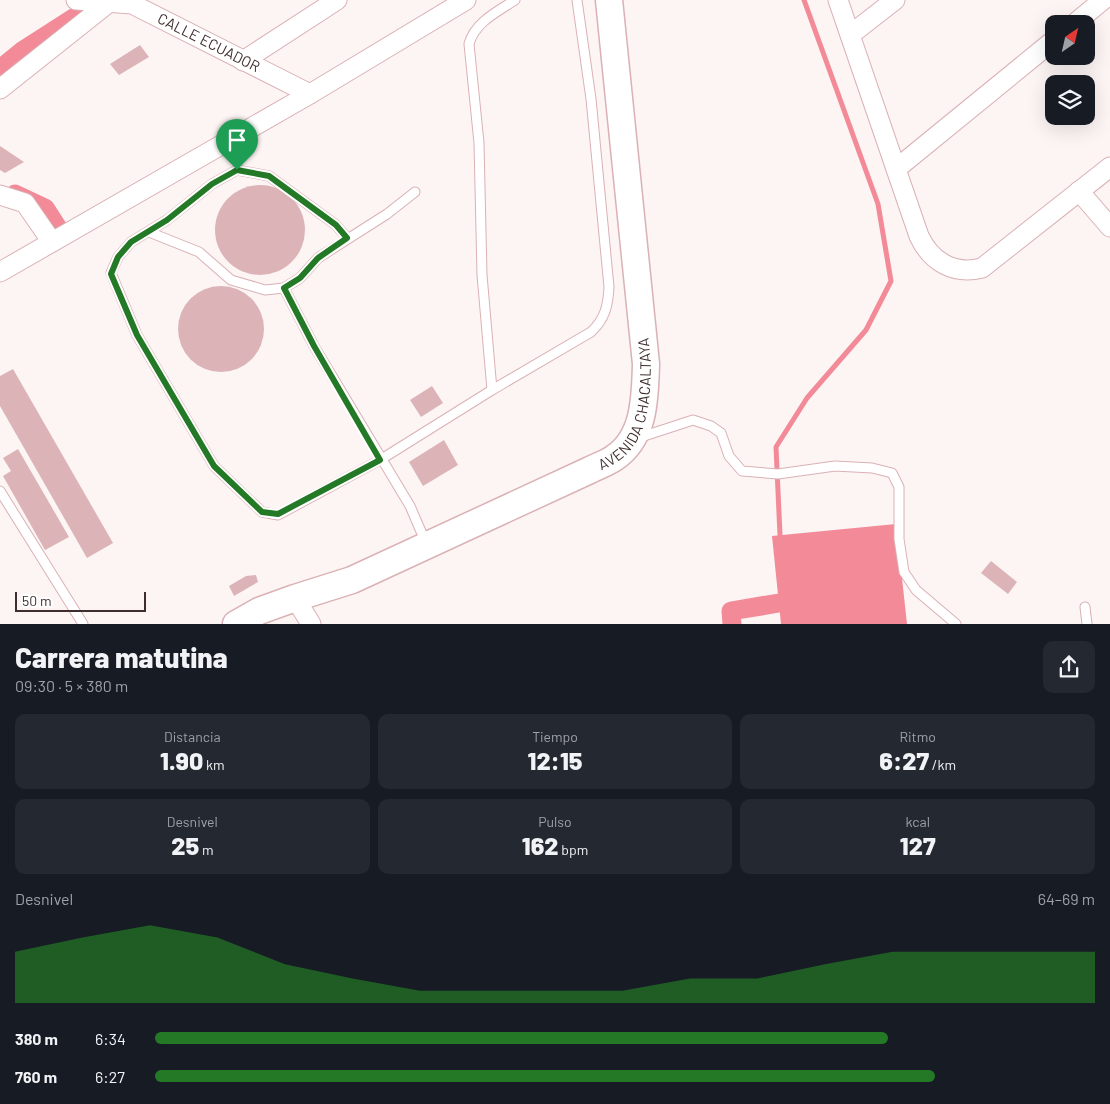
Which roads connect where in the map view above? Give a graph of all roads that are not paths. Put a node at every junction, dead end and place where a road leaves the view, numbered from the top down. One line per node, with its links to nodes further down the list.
1 (76, 0): 10 (street, CALLE ECUADOR)
2 (336, 0): 14 (street)
3 (466, 0): 16 (street)
4 (515, 0): 28 (lane)
5 (577, 0): 28 (lane)
6 (609, 0): 29 (street, AVENIDA CHACALTAYA)
7 (838, 0): 12 (street)
8 (895, 0): 12 (street)
9 (1103, 0): 11 (street)
10 (110, 2): 14 (street, CALLE ECUADOR); 15 (street)
11 (1085, 15)
12 (850, 35): 18 (street)
13 (1045, 47): 18 (street)
14 (243, 61): 16 (street, CALLE ECUADOR)
15 (0, 89)
16 (310, 94): 25 (street)
17 (1110, 167): 20 (street)
18 (896, 169): 20 (street)
19 (415, 192): 24 (lane)
20 (1079, 192): 22 (street)
21 (0, 195): 25 (street)
22 (1110, 227)
23 (149, 232): 24 (lane); 27 (lane); 30 (lane)
24 (347, 238): 27 (lane)
25 (52, 242): 26 (street)
26 (0, 272)
27 (284, 288): 30 (lane)
28 (492, 390): 30 (lane)
29 (631, 441): 32 (street, AVENIDA CHACALTAYA); 39 (lane)
30 (380, 460): 32 (lane)
31 (0, 492): 35 (lane)
32 (427, 546): 33 (street, AVENIDA CHACALTAYA)
33 (295, 598): 36 (street); 37 (street, AVENIDA CHACALTAYA); 38 (street)
34 (1085, 607): 40 (lane)
35 (82, 624)
36 (236, 624)
37 (268, 624)
38 (310, 624)
39 (956, 624)
40 (1087, 624)

